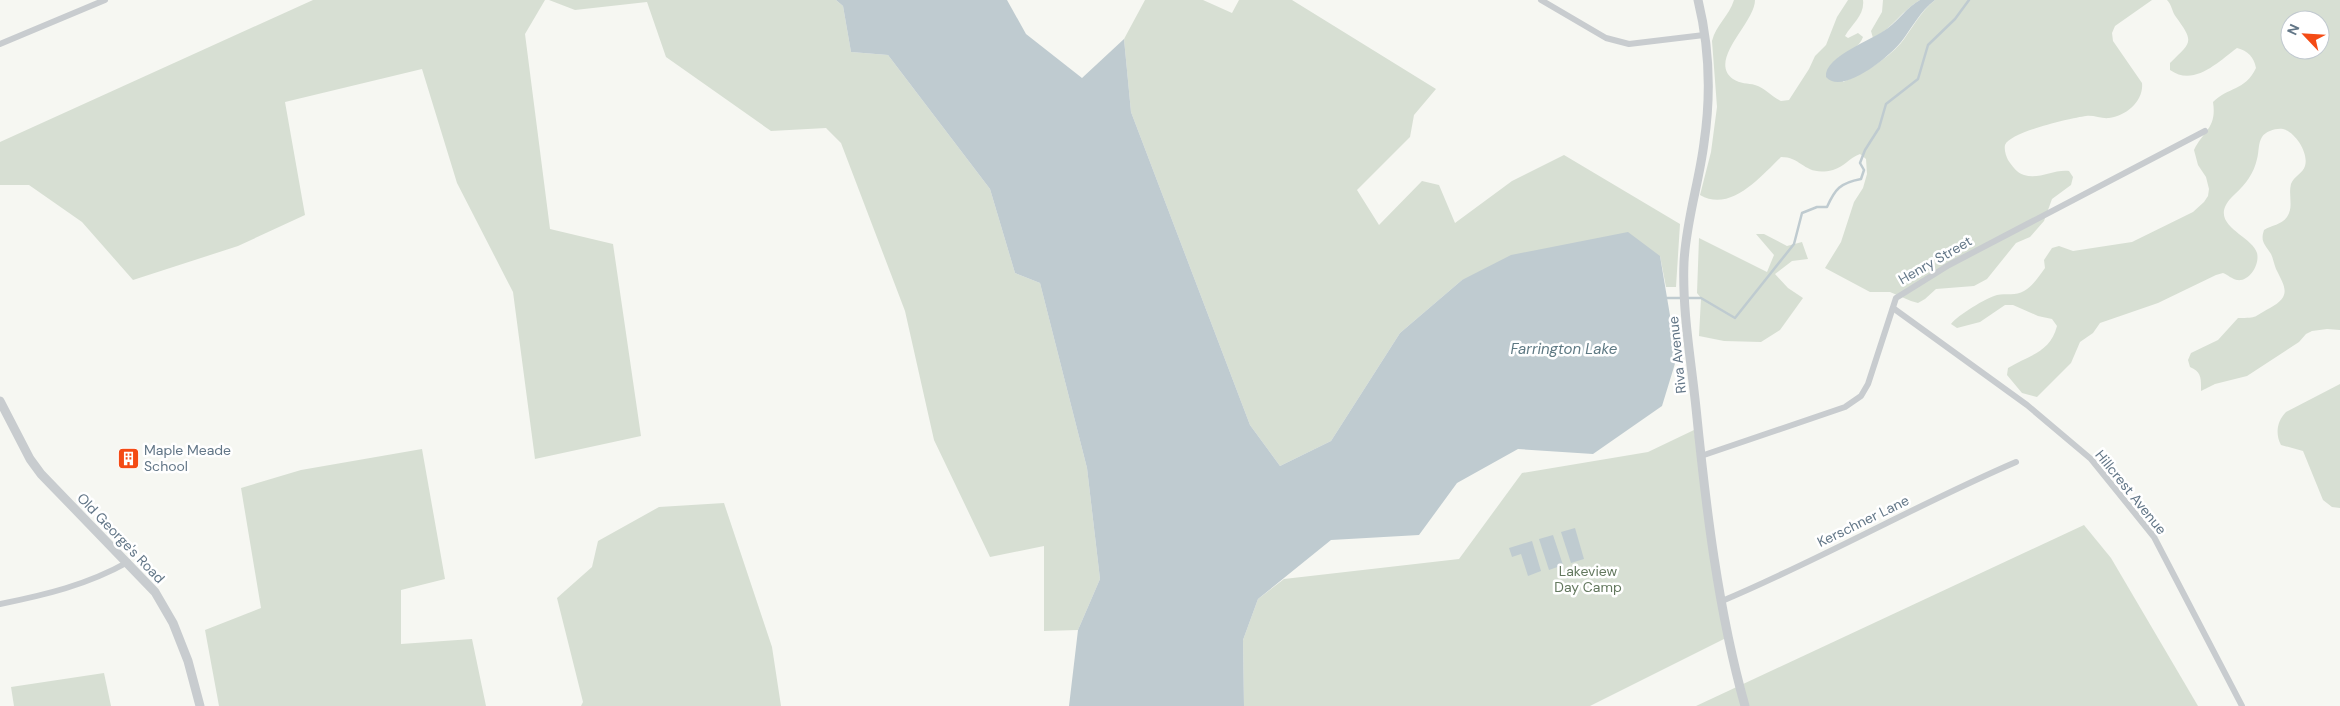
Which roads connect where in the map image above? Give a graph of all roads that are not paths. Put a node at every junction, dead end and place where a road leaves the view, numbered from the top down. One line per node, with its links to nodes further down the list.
1 (105, 0): 5 (street)
2 (1541, 0): 4 (street)
3 (1698, 0): 4 (street, Riva Avenue)
4 (1704, 35): 9 (street, Riva Avenue)
5 (0, 44)
6 (2205, 131): 7 (street, Henry Street)
7 (1893, 308): 9 (street, Henry Street); 16 (street, Hillcrest Avenue)
8 (0, 401): 11 (street, Old George's Road)
9 (1701, 456): 12 (street, Riva Avenue)
10 (2016, 462): 12 (street, Kerschner Lane)
11 (128, 562): 13 (street); 14 (street, Old George's Road)
12 (1722, 601): 15 (street, Riva Avenue)
13 (0, 604)
14 (200, 706)
15 (1745, 706)
16 (2242, 706)

